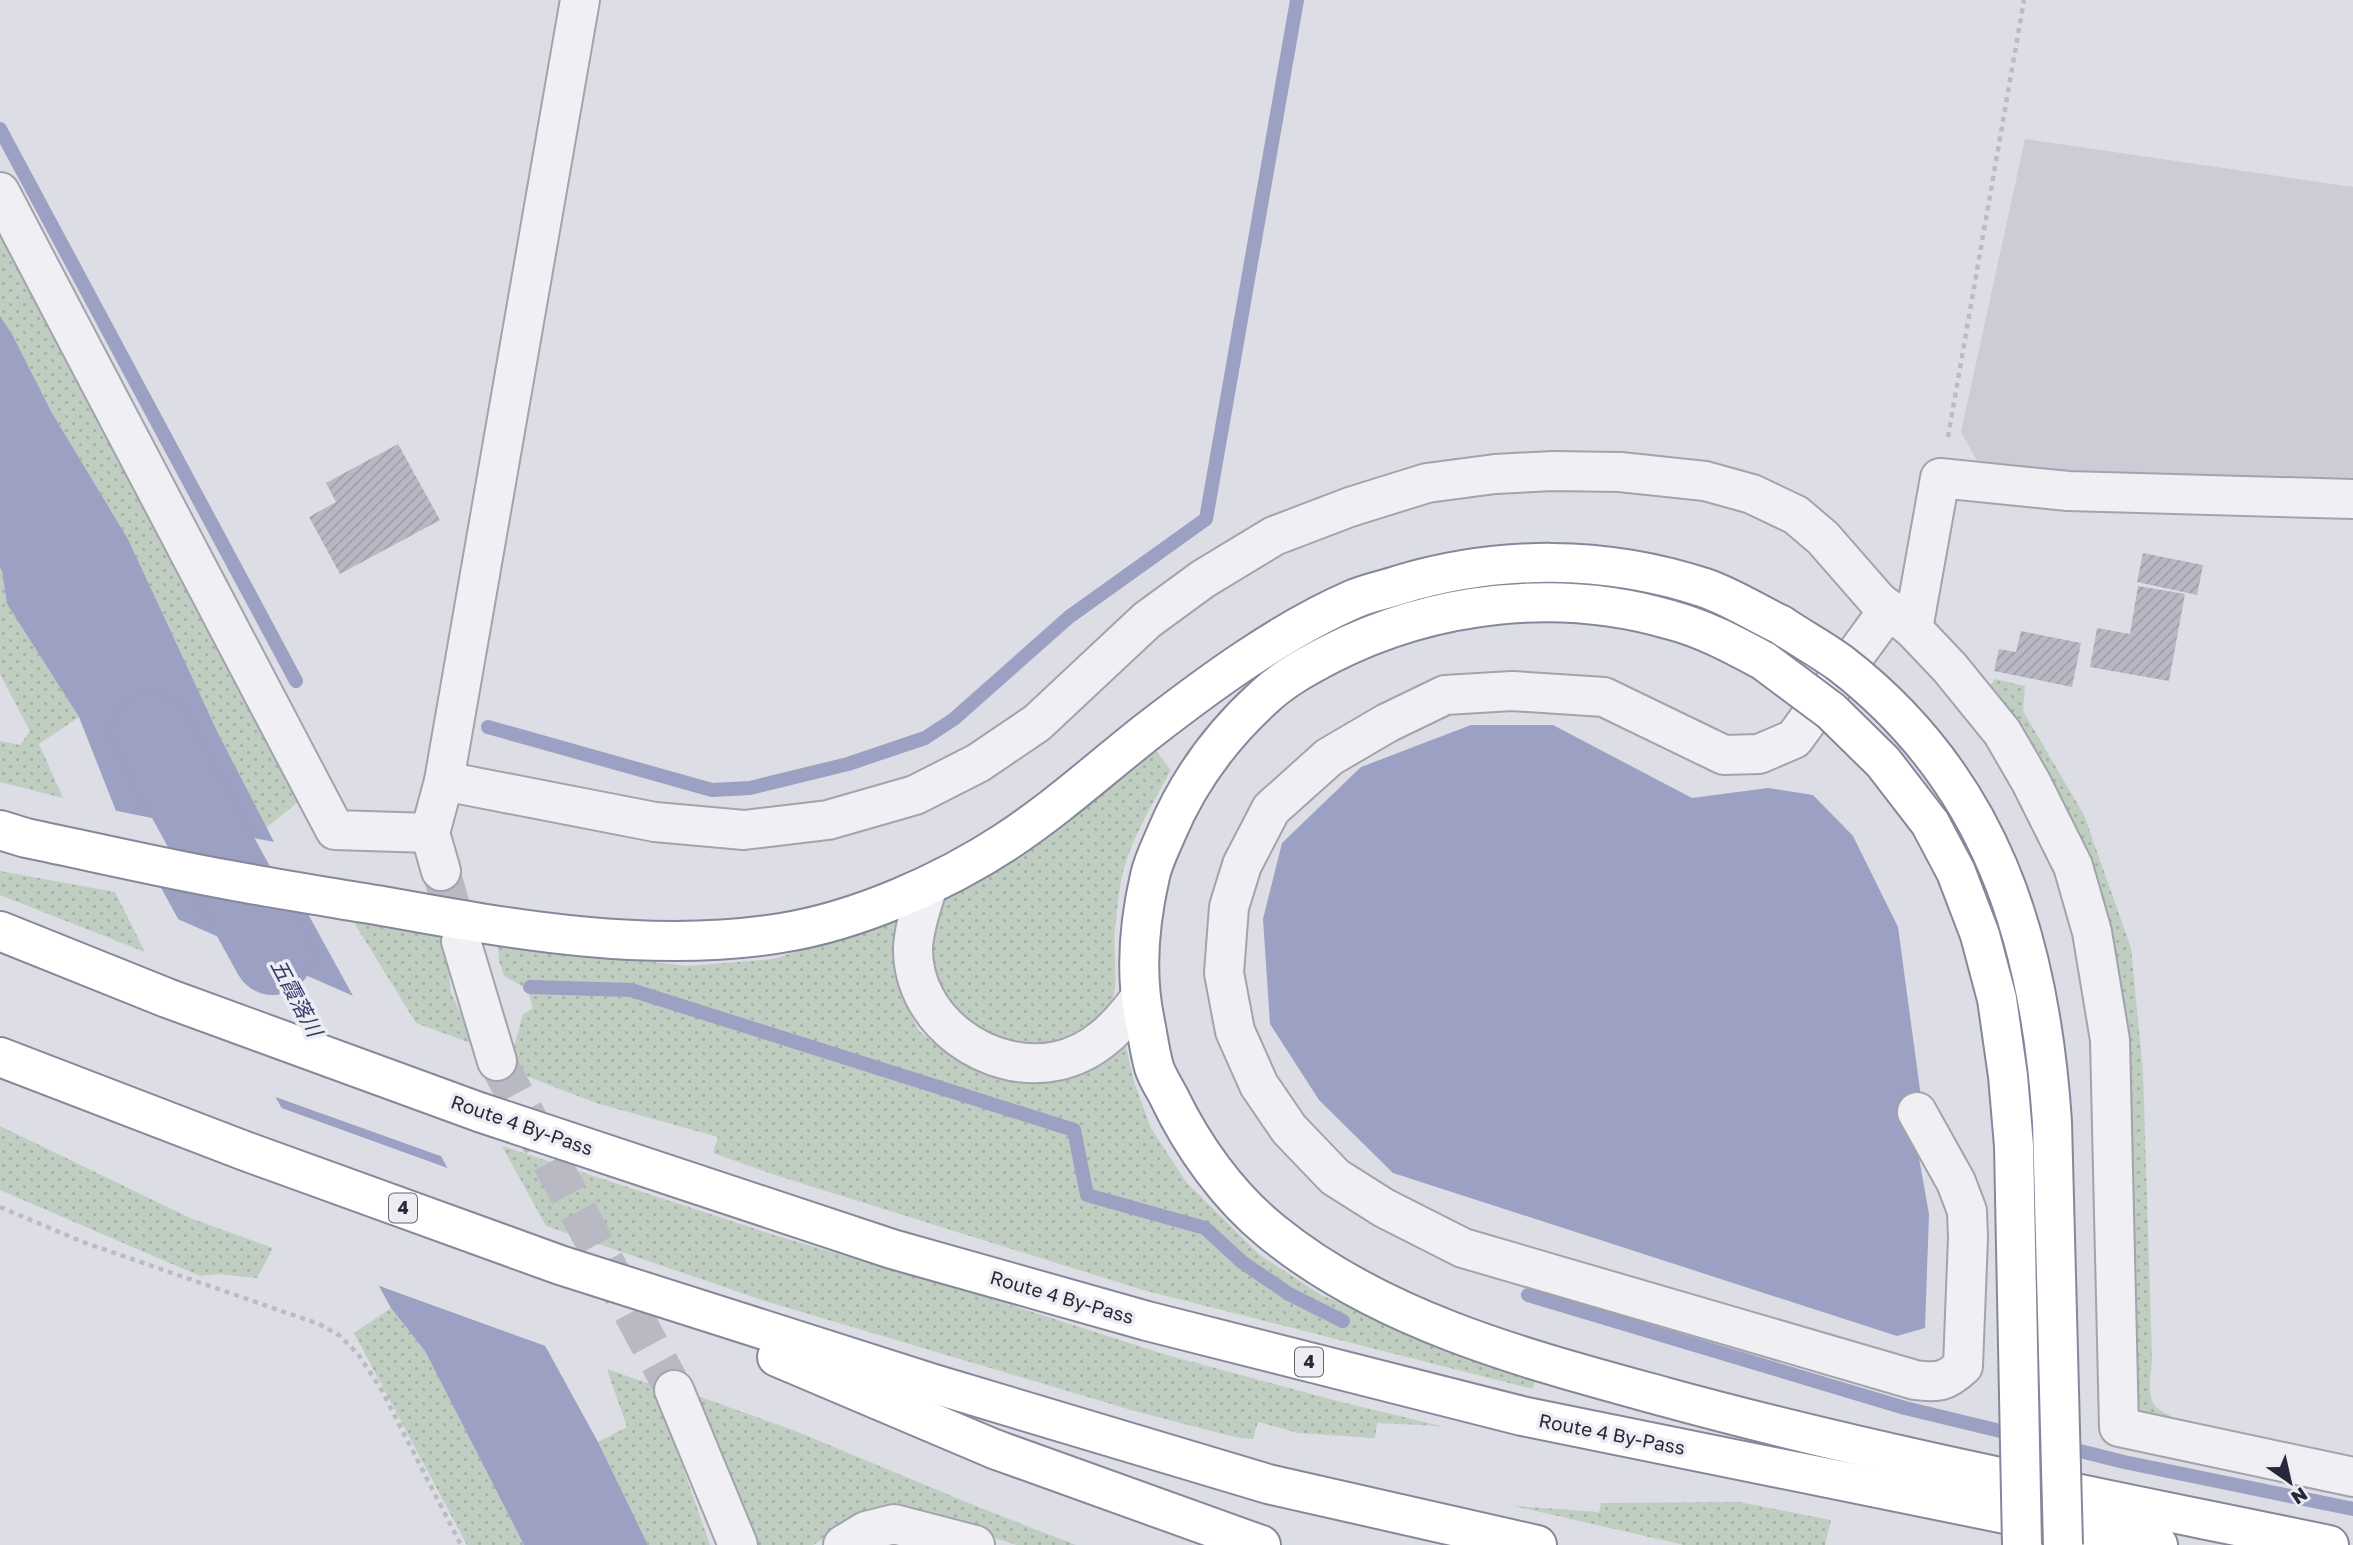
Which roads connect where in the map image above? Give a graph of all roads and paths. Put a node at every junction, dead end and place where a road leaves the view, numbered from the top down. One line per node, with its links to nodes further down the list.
1 (580, 0): 7 (street)
2 (2024, 0): 4 (path)
3 (0, 192): 8 (street)
4 (1940, 478): 5 (street); 6 (street)
5 (2353, 499)
6 (1901, 619): 7 (street); 17 (street); 21 (street)
7 (444, 781): 8 (street)
8 (430, 833): 10 (street)
9 (13, 834): 11 (highway)
10 (441, 871)
11 (928, 886): 14 (street); 29 (highway, bridge)
12 (0, 931): 30 (highway, Route 4 By-Pass / 4)
13 (461, 941): 16 (street)
14 (1140, 998): 28 (highway, bridge); 31 (highway)
15 (0, 1057): 19 (highway, 4)
16 (497, 1061)
17 (1917, 1112)
18 (0, 1207): 22 (path)
19 (560, 1265): 26 (highway); 27 (highway, 4)
20 (674, 1390): 23 (street)
21 (2353, 1477)
22 (461, 1545)
23 (738, 1545)
24 (843, 1545): 25 (street)
25 (975, 1545)
26 (1261, 1545)
27 (1537, 1545)
28 (2022, 1545)
29 (2063, 1545)
30 (2158, 1545)
31 (2329, 1545)

